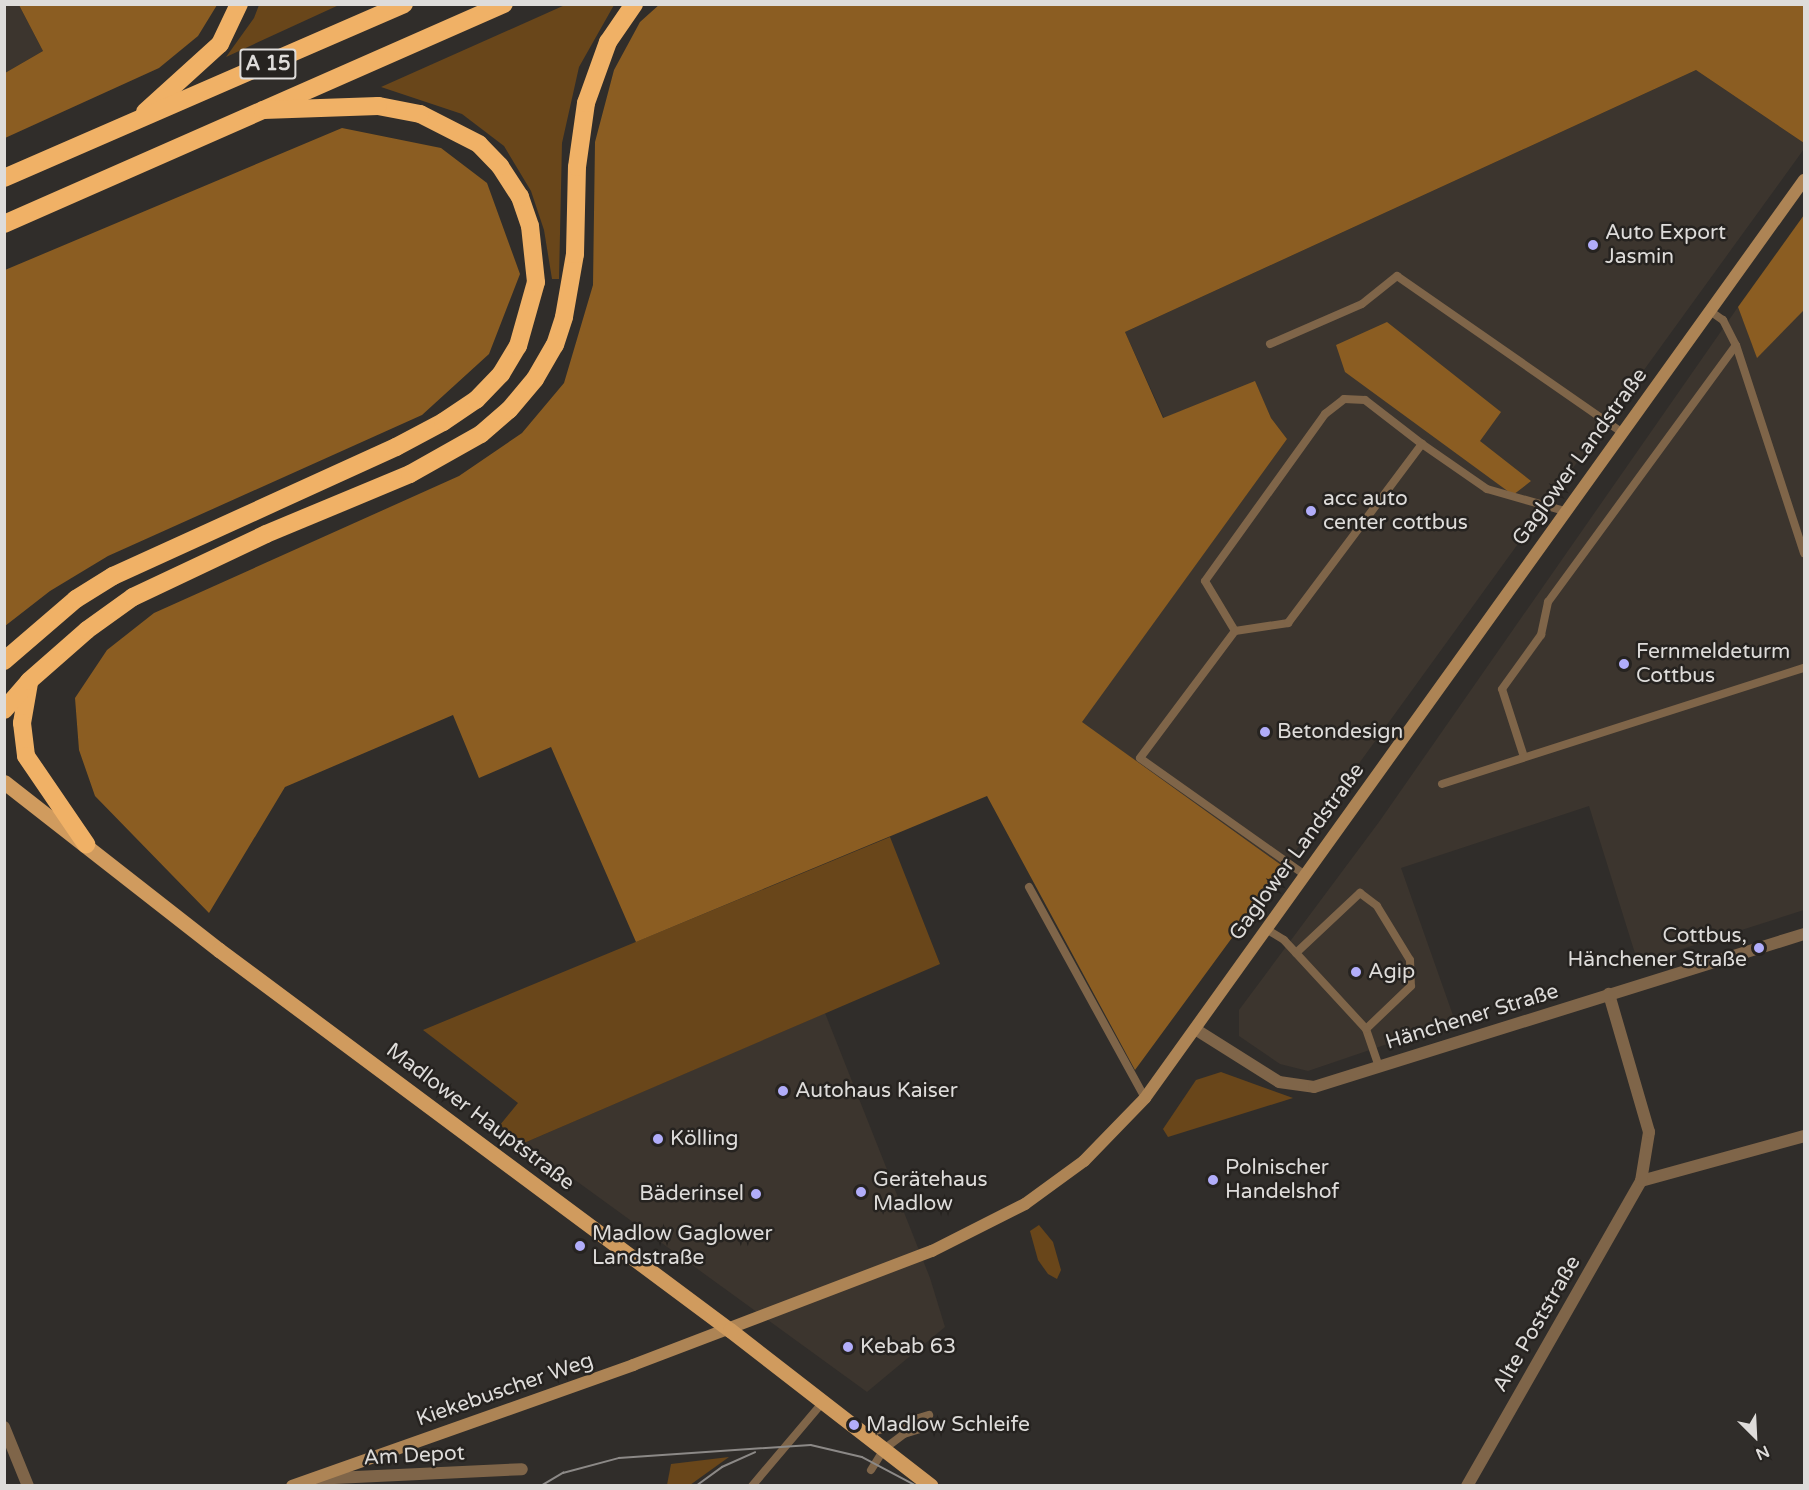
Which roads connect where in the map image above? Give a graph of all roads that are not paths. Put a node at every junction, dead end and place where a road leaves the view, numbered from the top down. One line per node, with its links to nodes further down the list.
1 (239, 4): 6 (highway)
2 (404, 4): 6 (highway, A 15)
3 (504, 4): 5 (highway, A 15)
4 (634, 4): 20 (highway)
5 (263, 110): 9 (highway, A 15); 18 (highway)
6 (132, 123): 7 (highway, A 15)
7 (4, 178)
8 (1804, 180): 10 (main road, Gaglower Landstraße)
9 (4, 224)
10 (1710, 310): 12 (lane); 13 (main road, Gaglower Landstraße)
11 (1270, 344): 13 (lane)
12 (1736, 345): 16 (lane); 22 (lane)
13 (1623, 432): 15 (main road, Gaglower Landstraße)
14 (1422, 444): 15 (lane); 17 (lane); 17 (lane)
15 (1565, 511): 26 (main road, Gaglower Landstraße)
16 (1804, 553)
17 (1235, 631): 26 (lane)
18 (4, 661)
19 (1804, 668): 22 (lane)
20 (29, 681): 21 (highway); 25 (highway)
21 (4, 710)
22 (1524, 758): 24 (lane)
23 (4, 782): 25 (main road, Madlower Hauptstraße)
24 (1442, 784)
25 (86, 844): 38 (main road, Madlower Hauptstraße)
26 (1305, 875): 28 (main road, Gaglower Landstraße)
27 (1029, 887): 35 (lane)
28 (1266, 929): 30 (lane); 32 (main road, Gaglower Landstraße)
29 (1804, 934): 31 (street, Hänchener Straße)
30 (1296, 953): 33 (lane); 33 (lane)
31 (1609, 994): 34 (street, Hänchener Straße); 37 (street, Alte Poststraße)
32 (1195, 1029): 34 (street, Hänchener Straße); 35 (main road, Gaglower Landstraße)
33 (1366, 1029): 34 (lane)
34 (1379, 1066)
35 (1145, 1098): 38 (main road, Gaglower Landstraße)
36 (1804, 1136): 37 (street)
37 (1641, 1181): 52 (street, Alte Poststraße)
38 (730, 1329): 39 (main road, Madlower Hauptstraße); 47 (main road, Kiekebuscher Weg)
39 (823, 1402): 43 (main road, Madlower Hauptstraße); 50 (lane)
40 (929, 1415): 43 (lane)
41 (4, 1427): 48 (street)
42 (920, 1429): 44 (lane)
43 (866, 1434): 44 (main road, Madlower Hauptstraße)
44 (884, 1449): 46 (lane); 51 (main road, Madlower Hauptstraße)
45 (522, 1469): 47 (street, Am Depot)
46 (871, 1470)
47 (309, 1480): 49 (main road, Kiekebuscher Weg)
48 (28, 1485)
49 (292, 1485)
50 (752, 1485)
51 (931, 1485)
52 (1467, 1485)

